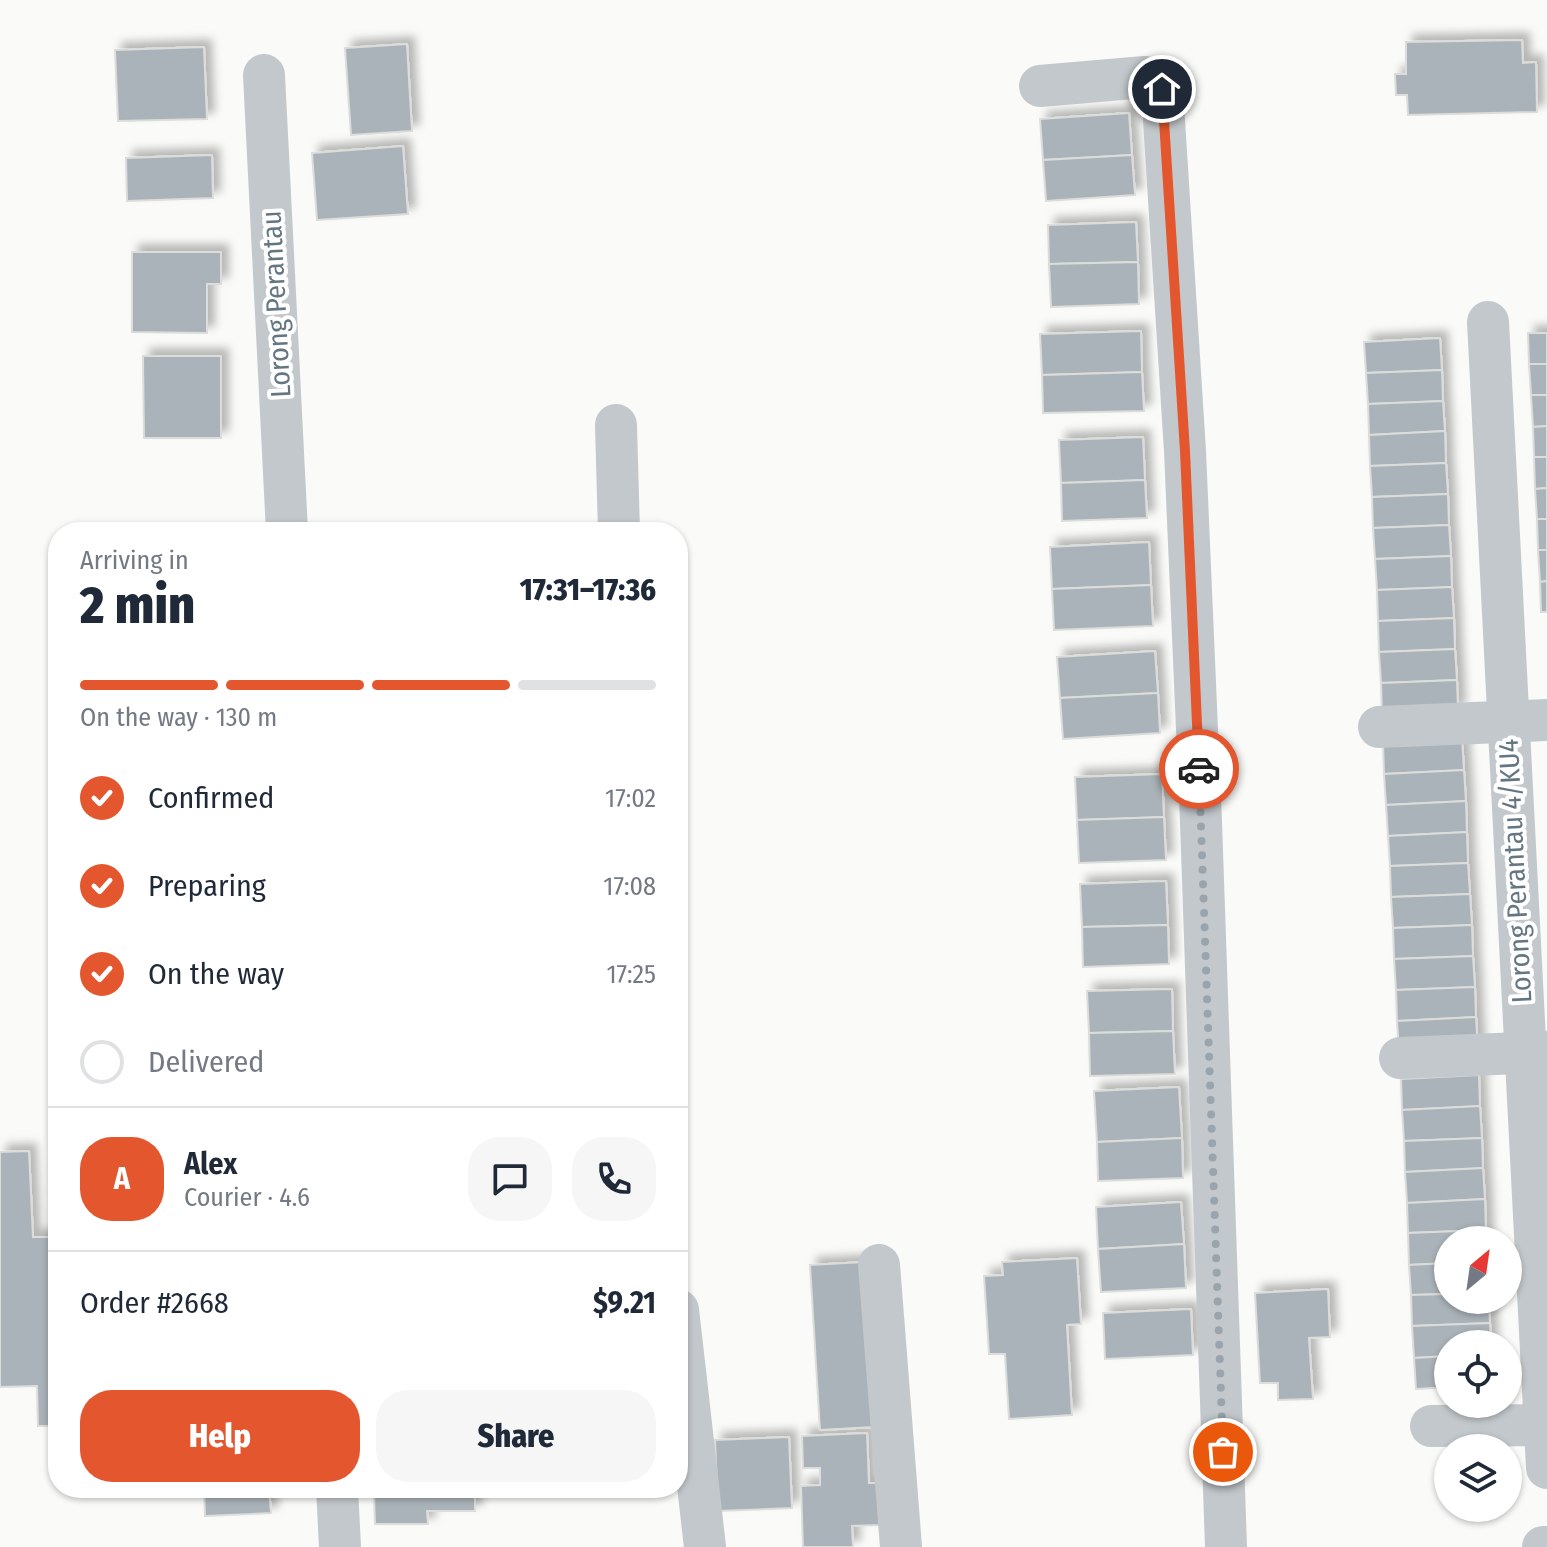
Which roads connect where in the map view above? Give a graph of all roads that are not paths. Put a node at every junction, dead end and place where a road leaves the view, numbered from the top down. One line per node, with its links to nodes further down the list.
1 (264, 75): 5 (street, Lorong Perantau)
2 (1040, 86): 20 (street)
3 (1488, 322): 7 (street, Lorong Perantau 4/KU4)
4 (616, 425): 6 (street)
5 (286, 522)
6 (619, 522)
7 (1527, 720): 8 (street); 9 (street, Lorong Perantau 4/KU4)
8 (1379, 727)
9 (1536, 1052): 10 (street); 14 (street, Lorong Perantau 4/KU4)
10 (1400, 1058)
11 (879, 1265): 19 (street)
12 (688, 1398): 18 (street)
13 (1431, 1426): 14 (street)
14 (1545, 1426): 15 (street, Lorong Perantau 4/KU4)
15 (1547, 1468)
16 (338, 1498): 17 (street)
17 (340, 1547)
18 (705, 1547)
19 (901, 1547)
20 (1226, 1547)

